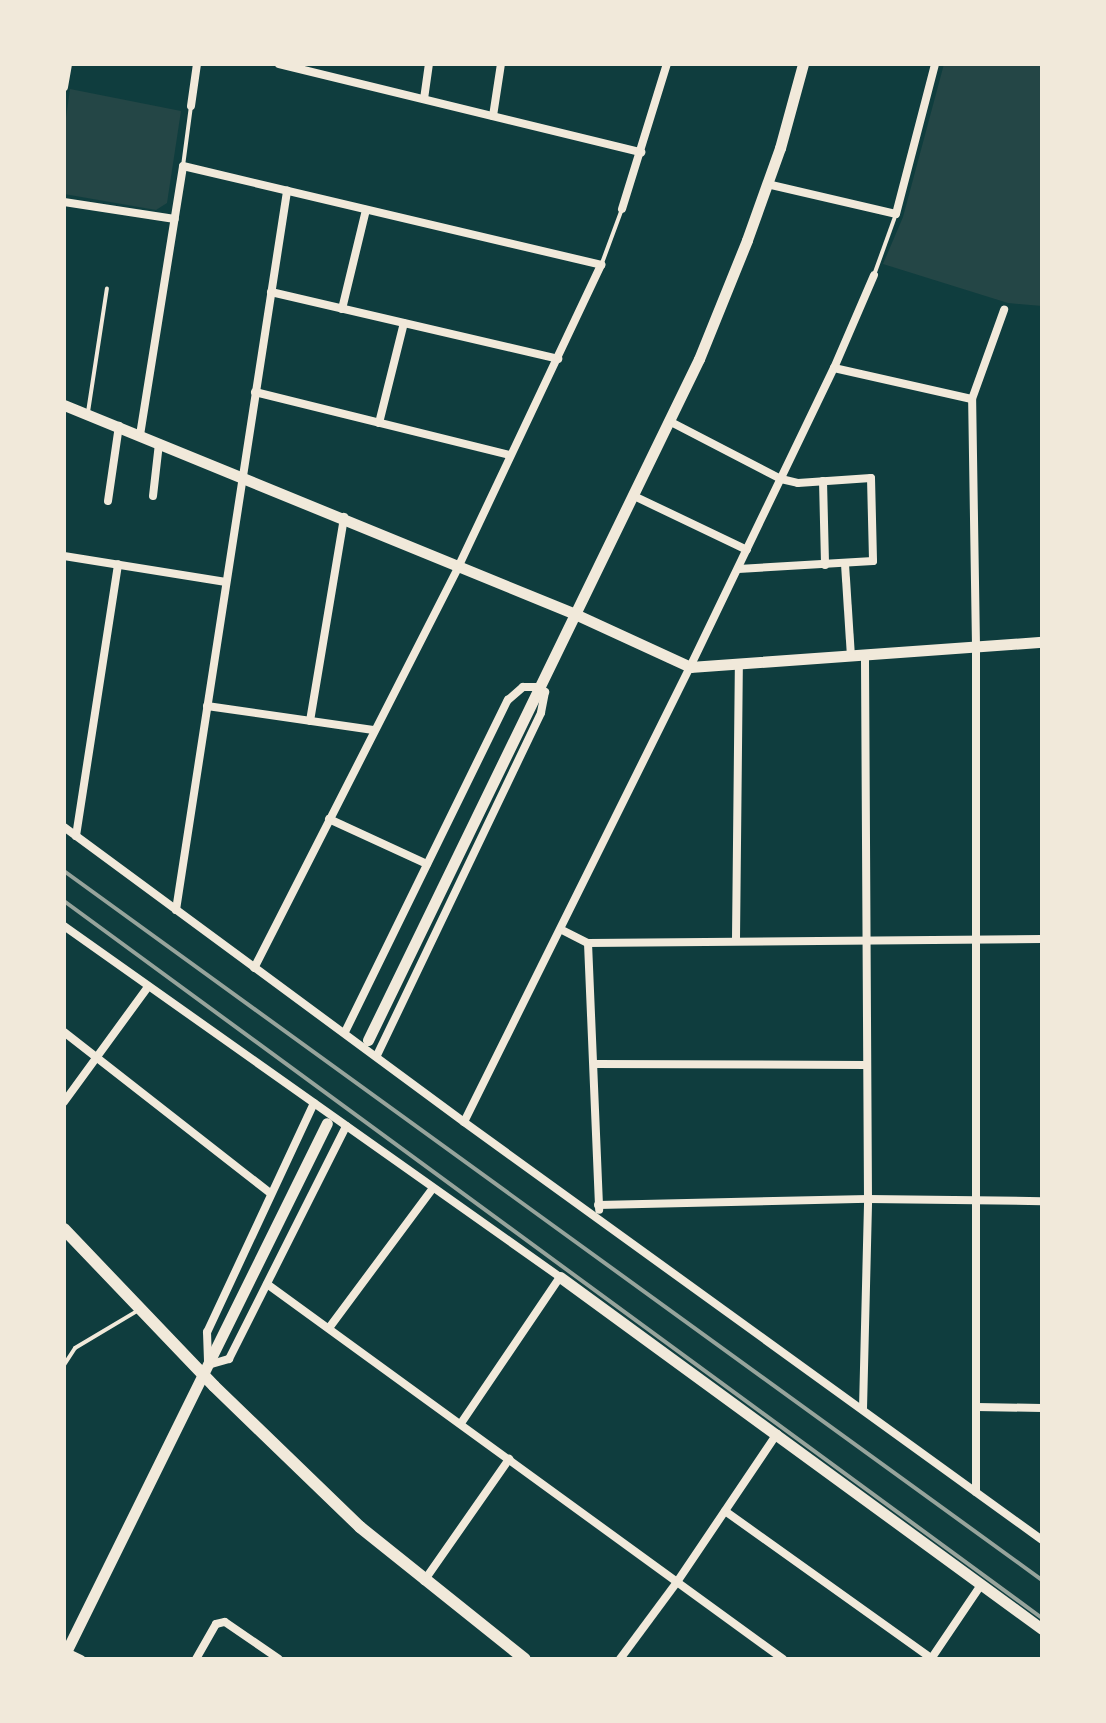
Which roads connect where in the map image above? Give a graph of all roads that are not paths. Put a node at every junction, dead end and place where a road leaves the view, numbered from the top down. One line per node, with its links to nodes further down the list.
1 (68, 64): 10 (street)
2 (197, 64): 12 (street)
3 (279, 64): 9 (street)
4 (429, 64): 11 (street)
5 (501, 64): 13 (street)
6 (667, 64): 14 (street)
7 (803, 64): 16 (street)
8 (935, 64): 21 (street)
9 (309, 68): 11 (street)
10 (64, 81)
11 (424, 99): 13 (street)
12 (191, 106): 15 (lane)
13 (493, 116): 14 (street)
14 (641, 152): 19 (street)
15 (183, 166): 17 (street); 22 (street)
16 (767, 184): 21 (street); 36 (street)
17 (287, 191): 20 (street); 26 (street)
18 (64, 202): 22 (street)
19 (622, 209): 23 (lane)
20 (366, 210): 23 (street); 27 (street)
21 (896, 214): 24 (lane)
22 (175, 219): 39 (street)
23 (601, 265): 30 (street)
24 (874, 275): 31 (street)
25 (107, 288): 35 (lane)
26 (271, 292): 27 (street); 32 (street)
27 (342, 309): 29 (street)
28 (1004, 310): 33 (street)
29 (404, 323): 30 (street); 37 (street)
30 (558, 359): 41 (street)
31 (834, 368): 33 (street); 43 (street)
32 (255, 392): 37 (street); 42 (street)
33 (972, 399): 59 (street)
34 (64, 405): 35 (street)
35 (88, 414): 38 (street)
36 (669, 421): 43 (street); 46 (street)
37 (379, 423): 41 (street)
38 (119, 426): 39 (street); 47 (street)
39 (140, 435): 40 (street)
40 (159, 443): 42 (street); 45 (street)
41 (510, 455): 54 (street)
42 (243, 477): 48 (street); 56 (street)
43 (781, 479): 44 (street); 49 (street)
44 (823, 481): 52 (street); 53 (street)
45 (153, 496)
46 (634, 496): 49 (street); 57 (street)
47 (108, 501)
48 (344, 517): 54 (street); 66 (street)
49 (747, 550): 55 (street)
50 (64, 556): 51 (street)
51 (118, 564): 56 (street); 70 (street)
52 (845, 564): 53 (street); 61 (street)
53 (825, 565): 55 (street)
54 (459, 566): 57 (street); 67 (street)
55 (738, 569): 63 (street)
56 (226, 582): 65 (street)
57 (575, 614): 63 (street); 64 (street)
58 (1042, 642): 59 (street)
59 (976, 646): 60 (street); 76 (street)
60 (865, 655): 61 (street); 75 (street)
61 (851, 657): 62 (street)
62 (739, 666): 63 (street); 77 (street)
63 (690, 667): 74 (street)
64 (539, 687): 71 (street); 84 (street); 85 (street)
65 (207, 706): 66 (street); 72 (street)
66 (310, 721): 67 (street)
67 (373, 730): 68 (street)
68 (329, 819): 71 (street); 80 (street)
69 (64, 827): 70 (street)
70 (76, 836): 72 (street)
71 (427, 864): 83 (street)
72 (176, 910): 80 (street)
73 (64, 926): 81 (street)
74 (562, 930): 79 (street); 91 (street)
75 (865, 937): 76 (street); 77 (street); 88 (street)
76 (977, 938): 78 (street); 97 (street)
77 (736, 939): 79 (street)
78 (1042, 939)
79 (588, 943): 87 (street)
80 (254, 968): 83 (street)
81 (147, 988): 86 (street); 90 (street)
82 (64, 1032): 86 (street)
83 (345, 1032): 85 (street)
84 (368, 1040)
85 (377, 1055): 91 (street)
86 (98, 1057): 89 (street); 95 (street)
87 (595, 1064): 88 (street); 99 (street)
88 (866, 1065): 96 (street)
89 (64, 1102)
90 (314, 1103): 93 (street); 95 (street)
91 (464, 1122): 100 (street)
92 (327, 1123): 107 (street)
93 (346, 1126): 94 (street); 103 (street)
94 (433, 1188): 102 (street); 105 (street)
95 (270, 1193): 107 (street)
96 (868, 1199): 97 (street); 99 (street); 110 (street)
97 (975, 1201): 98 (street); 108 (street)
98 (1042, 1201)
99 (598, 1205): 100 (street)
100 (599, 1219): 110 (street)
101 (64, 1229): 104 (main road)
102 (560, 1277): 111 (street); 112 (street)
103 (267, 1284): 105 (street); 107 (street)
104 (142, 1308): 106 (lane); 107 (main road)
105 (329, 1328): 111 (street)
106 (64, 1365)
107 (206, 1370): 117 (main road); 121 (street)
108 (977, 1407): 109 (street); 114 (street)
109 (1042, 1408)
110 (863, 1409): 114 (street)
111 (461, 1423): 113 (street)
112 (777, 1434): 115 (street); 119 (street)
113 (509, 1459): 117 (street); 118 (street)
114 (976, 1492): 116 (street)
115 (725, 1511): 118 (street); 122 (street)
116 (1042, 1540)
117 (424, 1581): 126 (main road)
118 (677, 1582): 127 (street); 128 (street)
119 (981, 1585): 120 (street); 122 (street)
120 (1042, 1629)
121 (65, 1653): 123 (street)
122 (931, 1658)
123 (81, 1659)
124 (196, 1659): 125 (street)
125 (279, 1659)
126 (525, 1659)
127 (620, 1659)
128 (783, 1659)

